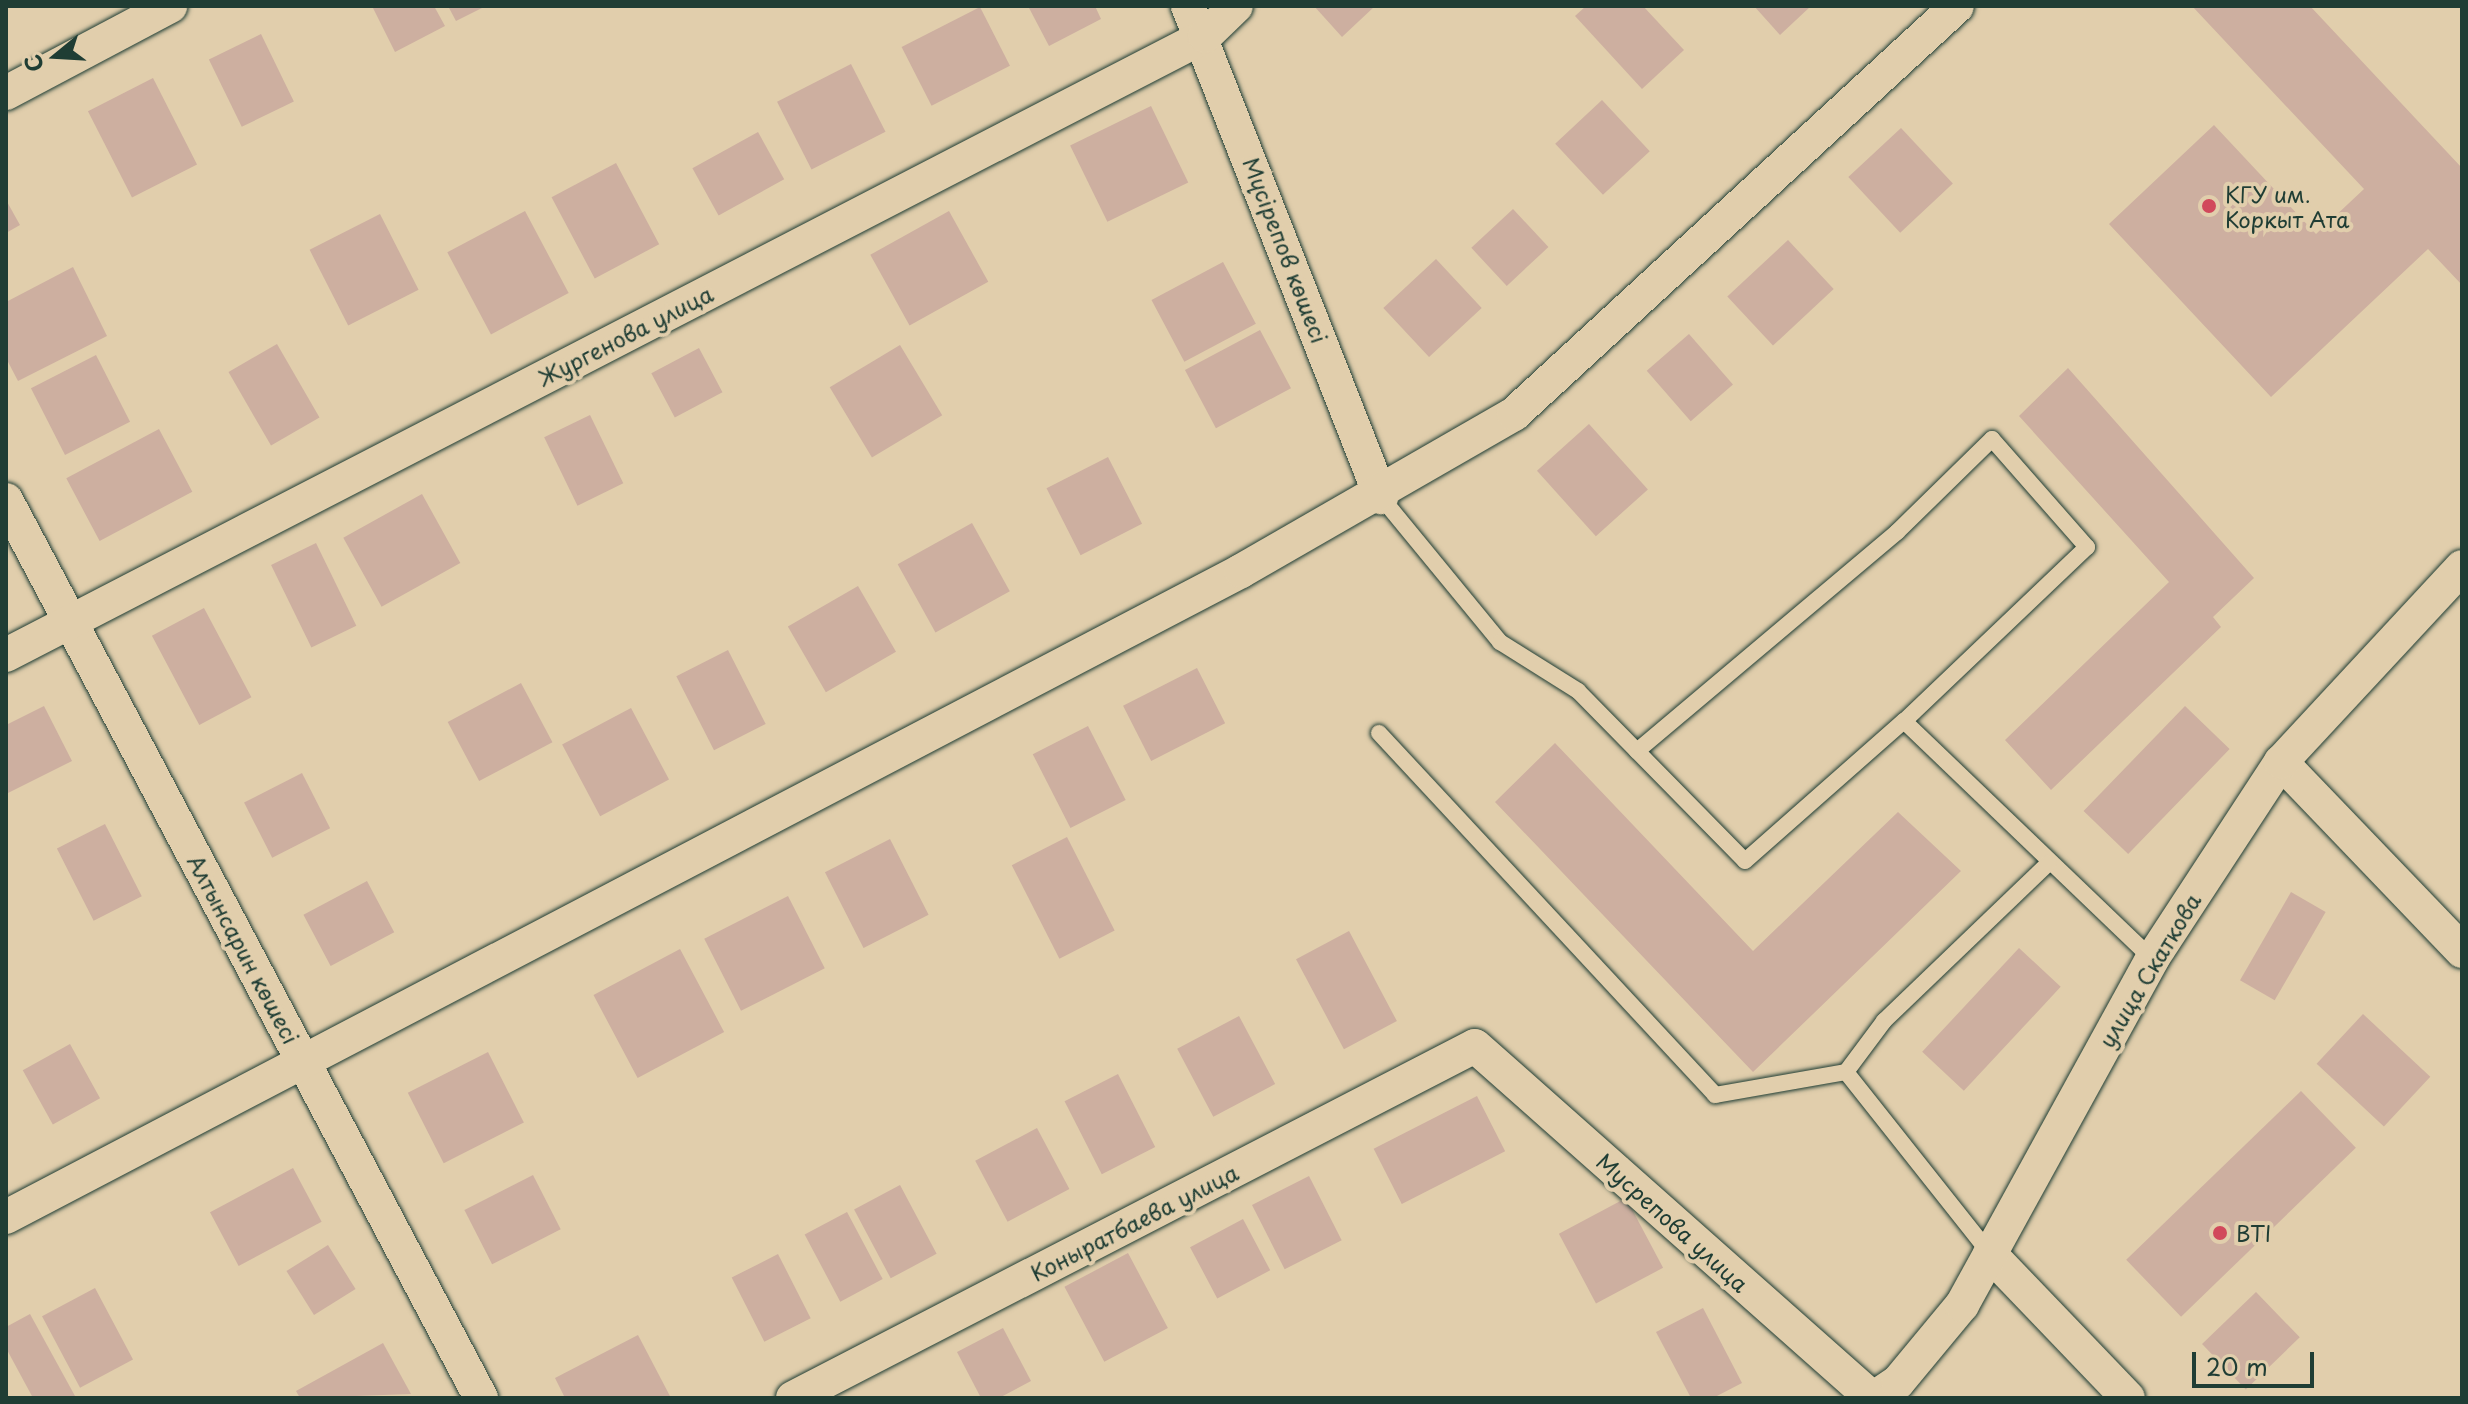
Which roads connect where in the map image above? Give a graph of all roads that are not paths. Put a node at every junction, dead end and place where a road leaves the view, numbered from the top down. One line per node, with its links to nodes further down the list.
1 (170, 6): 6 (street)
2 (1188, 6): 5 (street, Мүсірепов көшесі)
3 (1236, 6): 5 (street, Жургенова улица)
4 (1957, 6): 7 (street)
5 (1205, 36): 7 (street, Мүсірепов көшесі); 10 (street, Жургенова улица)
6 (6, 93)
7 (1381, 497): 14 (lane); 20 (street)
8 (6, 500): 10 (street, Алтынсарин көшесі)
9 (2462, 567): 15 (street, улица Скаткова)
10 (70, 621): 11 (street, Жургенова улица); 20 (street, Алтынсарин көшесі)
11 (6, 655)
12 (1904, 721): 14 (lane); 14 (lane); 16 (lane)
13 (1379, 733): 21 (lane)
14 (1637, 751)
15 (2281, 762): 17 (street); 18 (street, улица Скаткова)
16 (2048, 864): 18 (lane); 21 (lane)
17 (2462, 951)
18 (2152, 959): 23 (street, улица Скаткова)
19 (1475, 1046): 25 (street, Коныратбаева улица); 26 (street, Мусрепова улица)
20 (302, 1059): 22 (street); 24 (street, Алтынсарин көшесі)
21 (1846, 1072): 23 (lane)
22 (6, 1217)
23 (1990, 1254): 26 (street, улица Скаткова); 27 (street)
24 (481, 1398)
25 (793, 1398)
26 (1873, 1398)
27 (2128, 1398)

